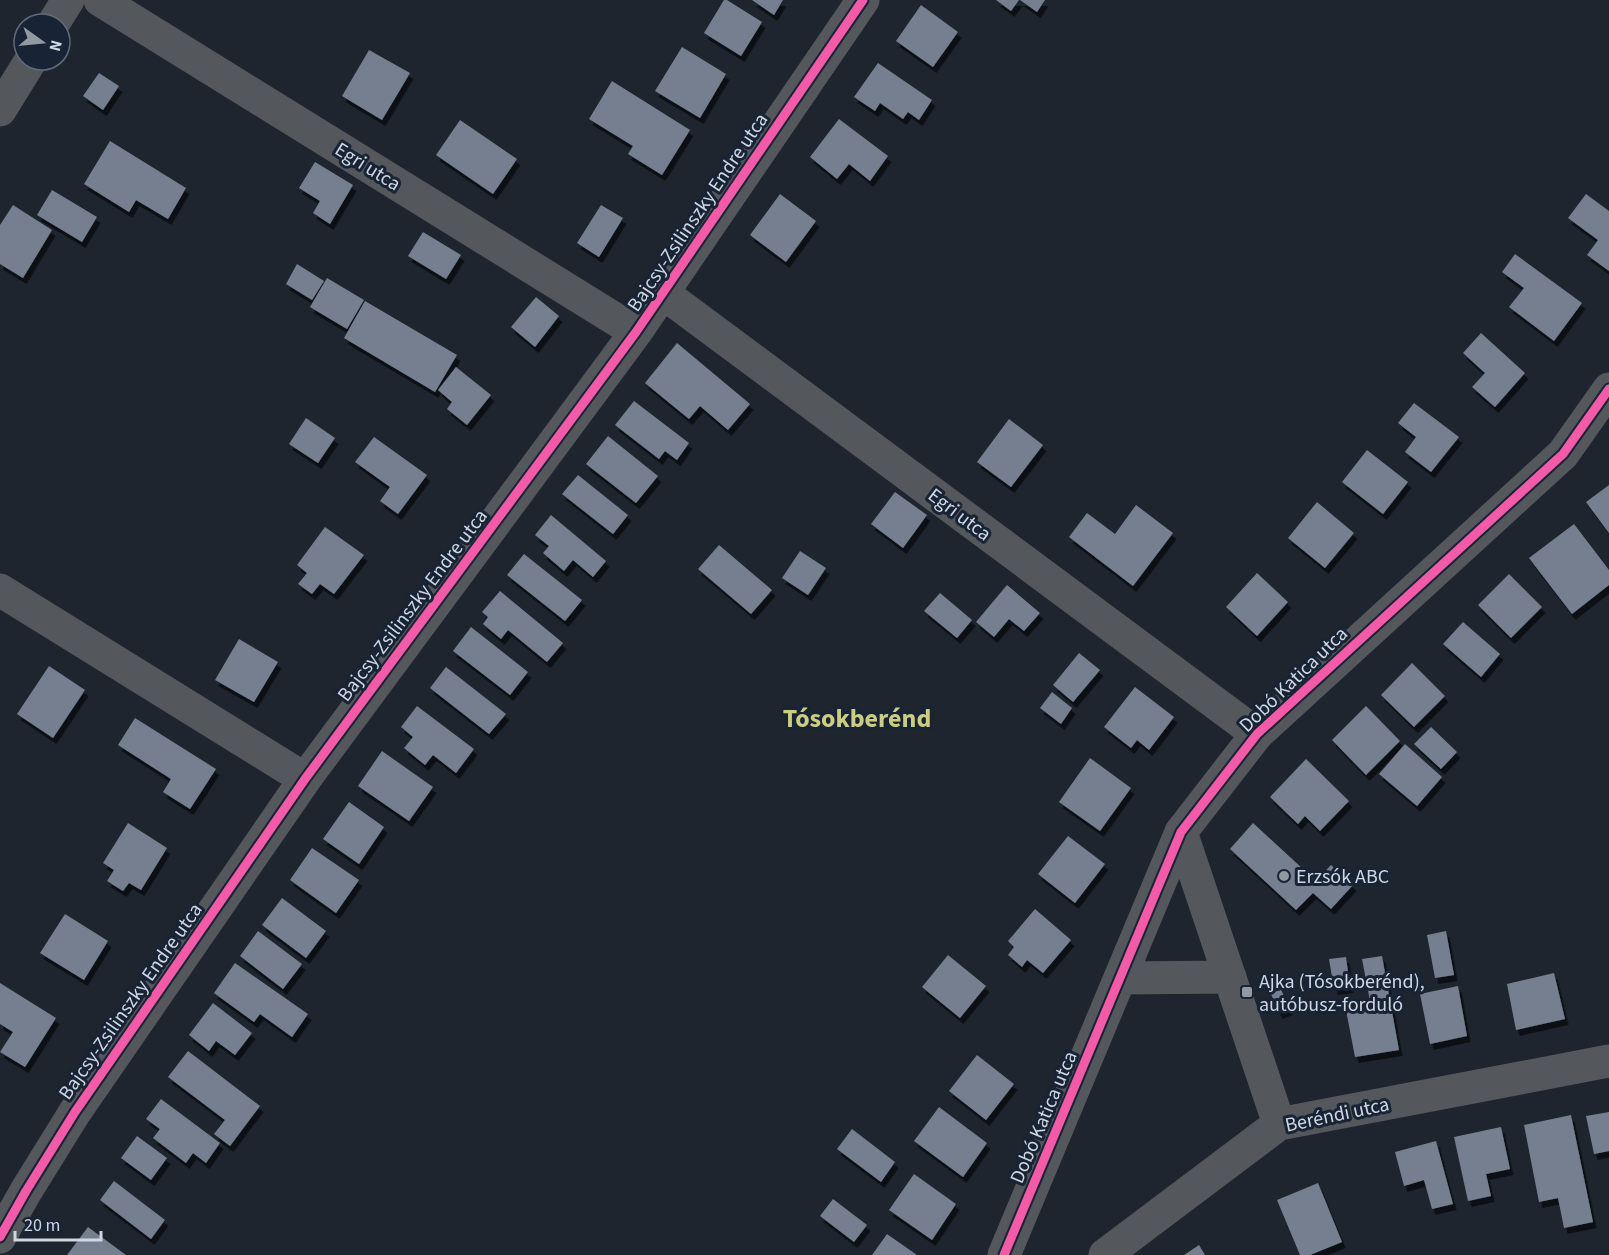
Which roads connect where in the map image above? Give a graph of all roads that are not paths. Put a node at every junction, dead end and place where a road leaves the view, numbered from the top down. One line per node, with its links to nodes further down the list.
1 (100, 0): 6 (street, Egri utca)
2 (863, 0): 5 (street, Bajcsy-Zsilinszky Endre utca)
3 (24, 72): 4 (street)
4 (0, 110)
5 (663, 293): 6 (street, Bajcsy-Zsilinszky Endre utca); 11 (street, Egri utca)
6 (636, 333): 12 (street, Bajcsy-Zsilinszky Endre utca)
7 (1609, 389): 9 (street, Dobó Katica utca)
8 (1609, 432): 9 (street)
9 (1563, 453): 11 (street, Dobó Katica utca)
10 (0, 590): 12 (street)
11 (1257, 734): 13 (street, Dobó Katica utca)
12 (305, 778): 18 (street, Bajcsy-Zsilinszky Endre utca)
13 (1181, 832): 14 (street); 15 (street, Dobó Katica utca)
14 (1230, 977): 15 (street); 17 (street)
15 (1121, 978): 19 (street, Dobó Katica utca)
16 (1609, 1061): 17 (street, Beréndi utca)
17 (1279, 1124): 20 (street, Beréndi utca)
18 (0, 1237)
19 (1004, 1255)
20 (1105, 1255)

